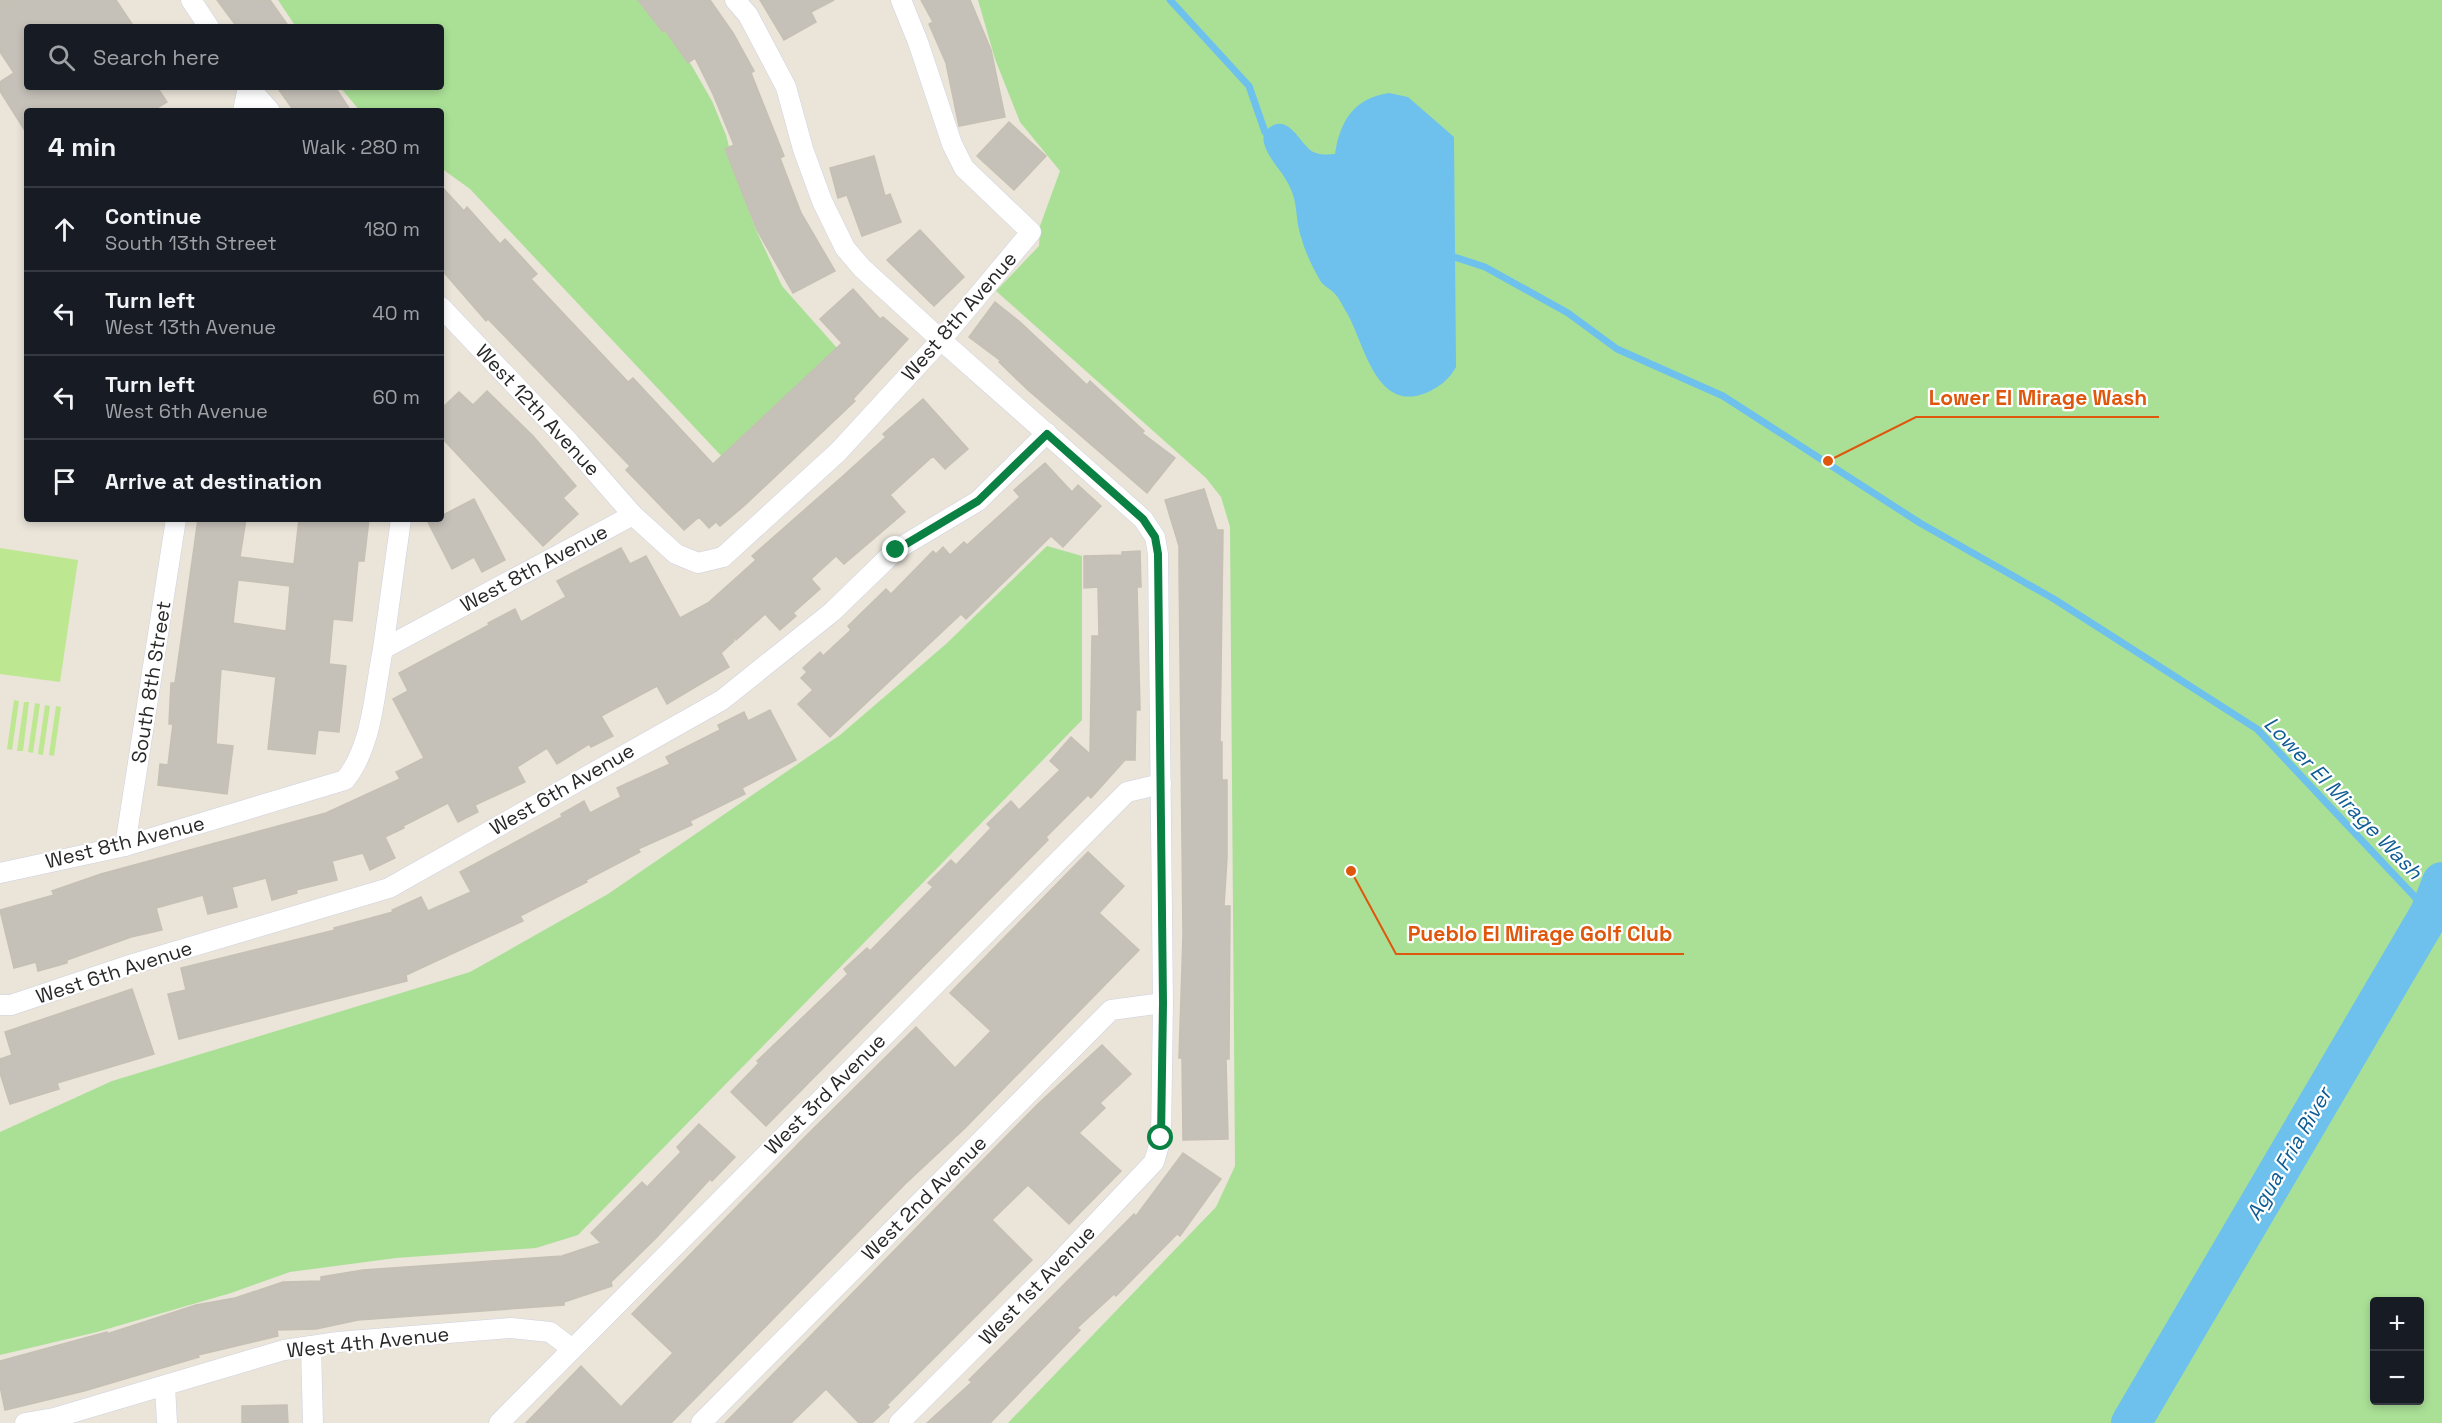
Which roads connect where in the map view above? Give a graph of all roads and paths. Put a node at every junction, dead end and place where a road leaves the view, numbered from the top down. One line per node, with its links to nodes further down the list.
1 (191, 0): 4 (street)
2 (735, 0): 10 (street)
3 (901, 0): 10 (street, West 8th Avenue)
4 (207, 24)
5 (247, 90): 7 (street)
6 (251, 90): 8 (street)
7 (244, 108)
8 (267, 108)
9 (444, 310): 12 (street, West 12th Avenue)
10 (941, 340): 11 (street); 12 (street, West 8th Avenue)
11 (1047, 434): 16 (street, West 1st Avenue); 20 (street, West 6th Avenue)
12 (633, 515): 15 (street, West 8th Avenue)
13 (176, 522): 17 (street, South 8th Street)
14 (401, 522): 15 (street)
15 (383, 649): 17 (street, West 8th Avenue)
16 (1161, 784): 19 (street, West 1st Avenue); 22 (street, West 3rd Avenue)
17 (125, 846): 18 (street, West 8th Avenue)
18 (0, 873)
19 (1163, 1003): 28 (street, West 2nd Avenue); 29 (street, West 1st Avenue)
20 (0, 1005)
21 (312, 1346): 22 (street, West 4th Avenue); 23 (street, West 4th Avenue); 26 (street)
22 (571, 1348): 27 (street, West 3rd Avenue)
23 (165, 1386): 24 (street, West 4th Avenue); 25 (street)
24 (25, 1423)
25 (167, 1423)
26 (313, 1423)
27 (499, 1423)
28 (700, 1423)
29 (899, 1423)

